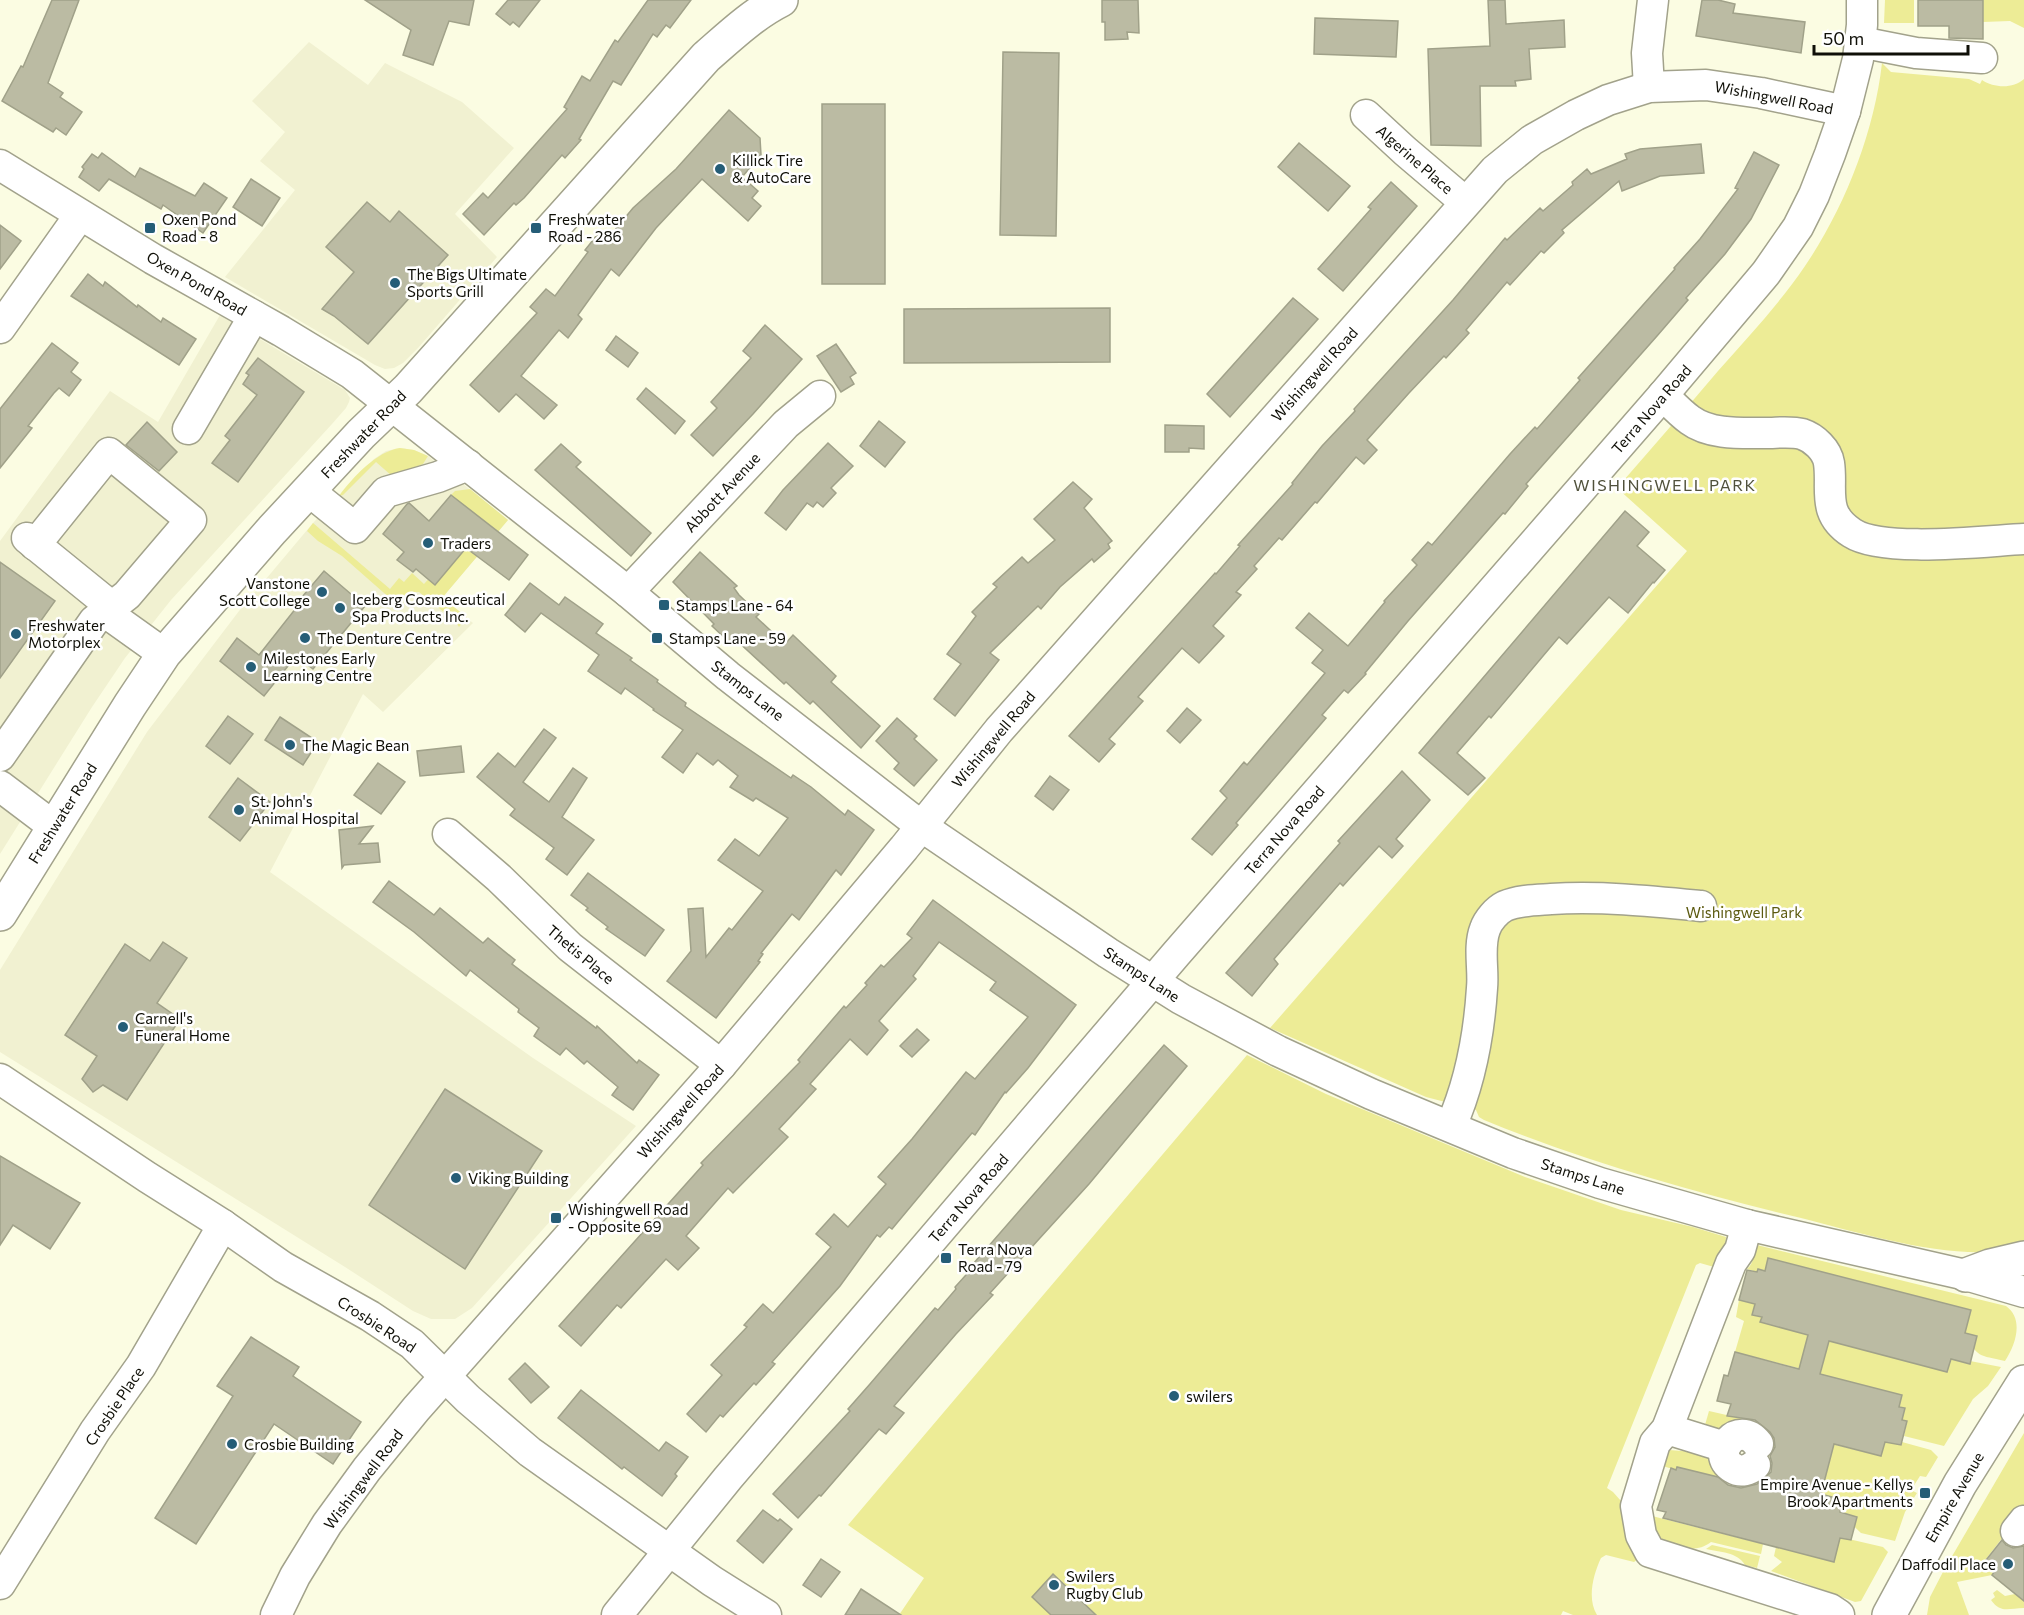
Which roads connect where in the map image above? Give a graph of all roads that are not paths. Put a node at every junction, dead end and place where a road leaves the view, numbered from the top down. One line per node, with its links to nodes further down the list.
1 (781, 0): 16 (main road, Freshwater Road)
2 (1653, 0): 6 (street)
3 (1862, 0): 4 (street, Terra Nova Road)
4 (1860, 42): 5 (street); 7 (street, Terra Nova Road)
5 (1982, 58)
6 (1648, 87): 7 (street, Wishingwell Road); 10 (street, Wishingwell Road)
7 (1845, 111): 14 (street, Terra Nova Road)
8 (1366, 115): 10 (street, Algerine Place)
9 (0, 165): 11 (street, Oxen Pond Road)
10 (1465, 202): 27 (street, Wishingwell Road)
11 (80, 215): 12 (street, Oxen Pond Road); 13 (street)
12 (254, 316): 16 (street, Oxen Pond Road); 17 (street)
13 (0, 328)
14 (1663, 395): 20 (street); 31 (street, Terra Nova Road)
15 (820, 396): 21 (street, Abbott Avenue)
16 (391, 406): 18 (street, Stamps Lane); 19 (main road, Freshwater Road)
17 (188, 429)
18 (468, 465): 19 (street); 21 (street, Stamps Lane)
19 (309, 491): 23 (main road, Freshwater Road)
20 (2024, 539)
21 (628, 592): 27 (street, Stamps Lane)
22 (112, 607): 22 (street); 23 (street); 24 (street)
23 (164, 654): 26 (main road, Freshwater Road)
24 (0, 756)
25 (0, 786): 26 (street)
26 (53, 826): 30 (main road, Freshwater Road)
27 (921, 826): 31 (street, Stamps Lane); 32 (street, Wishingwell Road)
28 (448, 834): 32 (street, Thetis Place)
29 (1701, 906): 34 (street)
30 (1, 911)
31 (1152, 982): 34 (street, Stamps Lane); 44 (street, Terra Nova Road)
32 (720, 1065): 40 (street, Wishingwell Road)
33 (0, 1078): 35 (street, Crosbie Road)
34 (1451, 1126): 36 (street, Stamps Lane)
35 (223, 1225): 40 (street, Crosbie Road); 45 (street, Crosbie Place)
36 (1747, 1225): 38 (street, Stamps Lane); 42 (street)
37 (2024, 1257): 38 (main road)
38 (1966, 1275): 39 (street, Stamps Lane)
39 (2024, 1292)
40 (446, 1376): 44 (street, Crosbie Road); 46 (street, Wishingwell Road)
41 (2024, 1382): 50 (main road, Empire Avenue)
42 (1667, 1429): 43 (street); 49 (street)
43 (1757, 1454)
44 (668, 1550): 47 (street, Terra Nova Road); 48 (street, Crosbie Road)
45 (0, 1584)
46 (276, 1615)
47 (617, 1615)
48 (766, 1615)
49 (1839, 1615)
50 (1889, 1615)

